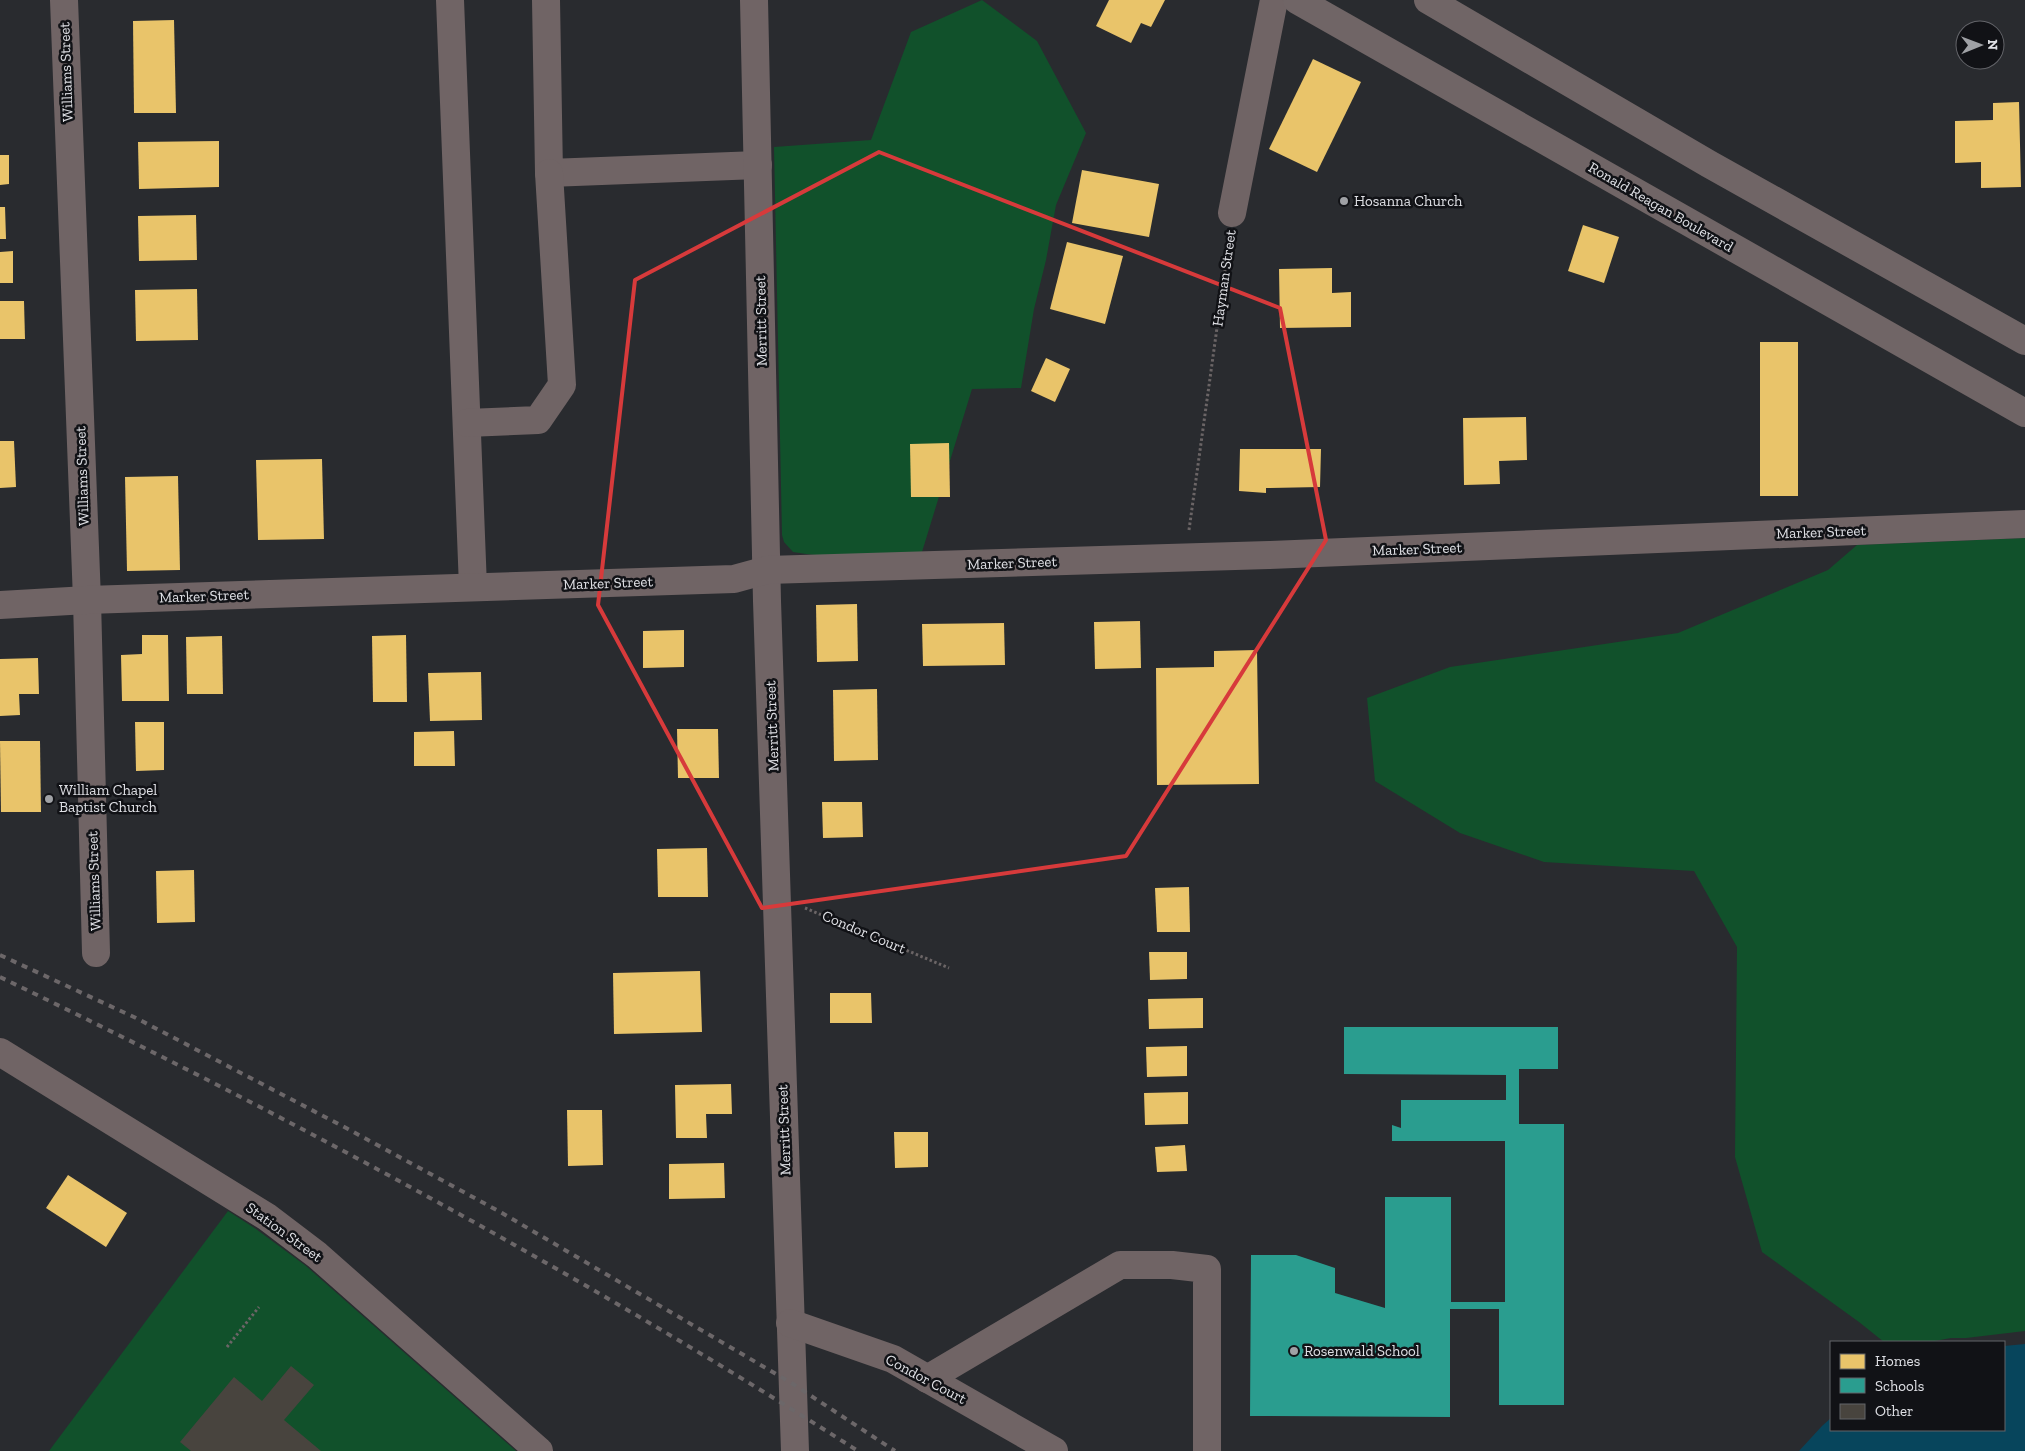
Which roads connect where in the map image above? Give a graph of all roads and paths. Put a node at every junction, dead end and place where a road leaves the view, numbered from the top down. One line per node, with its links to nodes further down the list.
1 (64, 0): 18 (street, Williams Street)
2 (450, 0): 13 (street)
3 (546, 0): 9 (street)
4 (754, 0): 8 (street, Merritt Street)
5 (1274, 0): 10 (street, Hayman Street)
6 (1297, 0): 12 (main road, Ronald Reagan Boulevard)
7 (1428, 0): 11 (main road)
8 (758, 165): 9 (street); 16 (street, Merritt Street)
9 (549, 173): 13 (street)
10 (1232, 213): 15 (path, Hayman Street)
11 (2025, 341)
12 (2025, 413)
13 (467, 423): 17 (street)
14 (2025, 524): 15 (street, Marker Street)
15 (1185, 558): 16 (street, Marker Street)
16 (767, 570): 17 (street, Marker Street); 20 (street, Merritt Street)
17 (474, 587): 18 (street, Marker Street)
18 (87, 600): 19 (street, Marker Street); 21 (street, Williams Street)
19 (0, 605)
20 (778, 906): 22 (path, Condor Court); 25 (street, Merritt Street)
21 (96, 953)
22 (949, 968)
23 (0, 1052): 28 (street, Station Street)
24 (259, 1307): 26 (path)
25 (790, 1323): 27 (street, Condor Court); 29 (street, Merritt Street)
26 (227, 1346)
27 (927, 1379): 30 (street, Condor Court); 31 (street)
28 (539, 1451)
29 (795, 1451)
30 (1054, 1451)
31 (1207, 1451)

